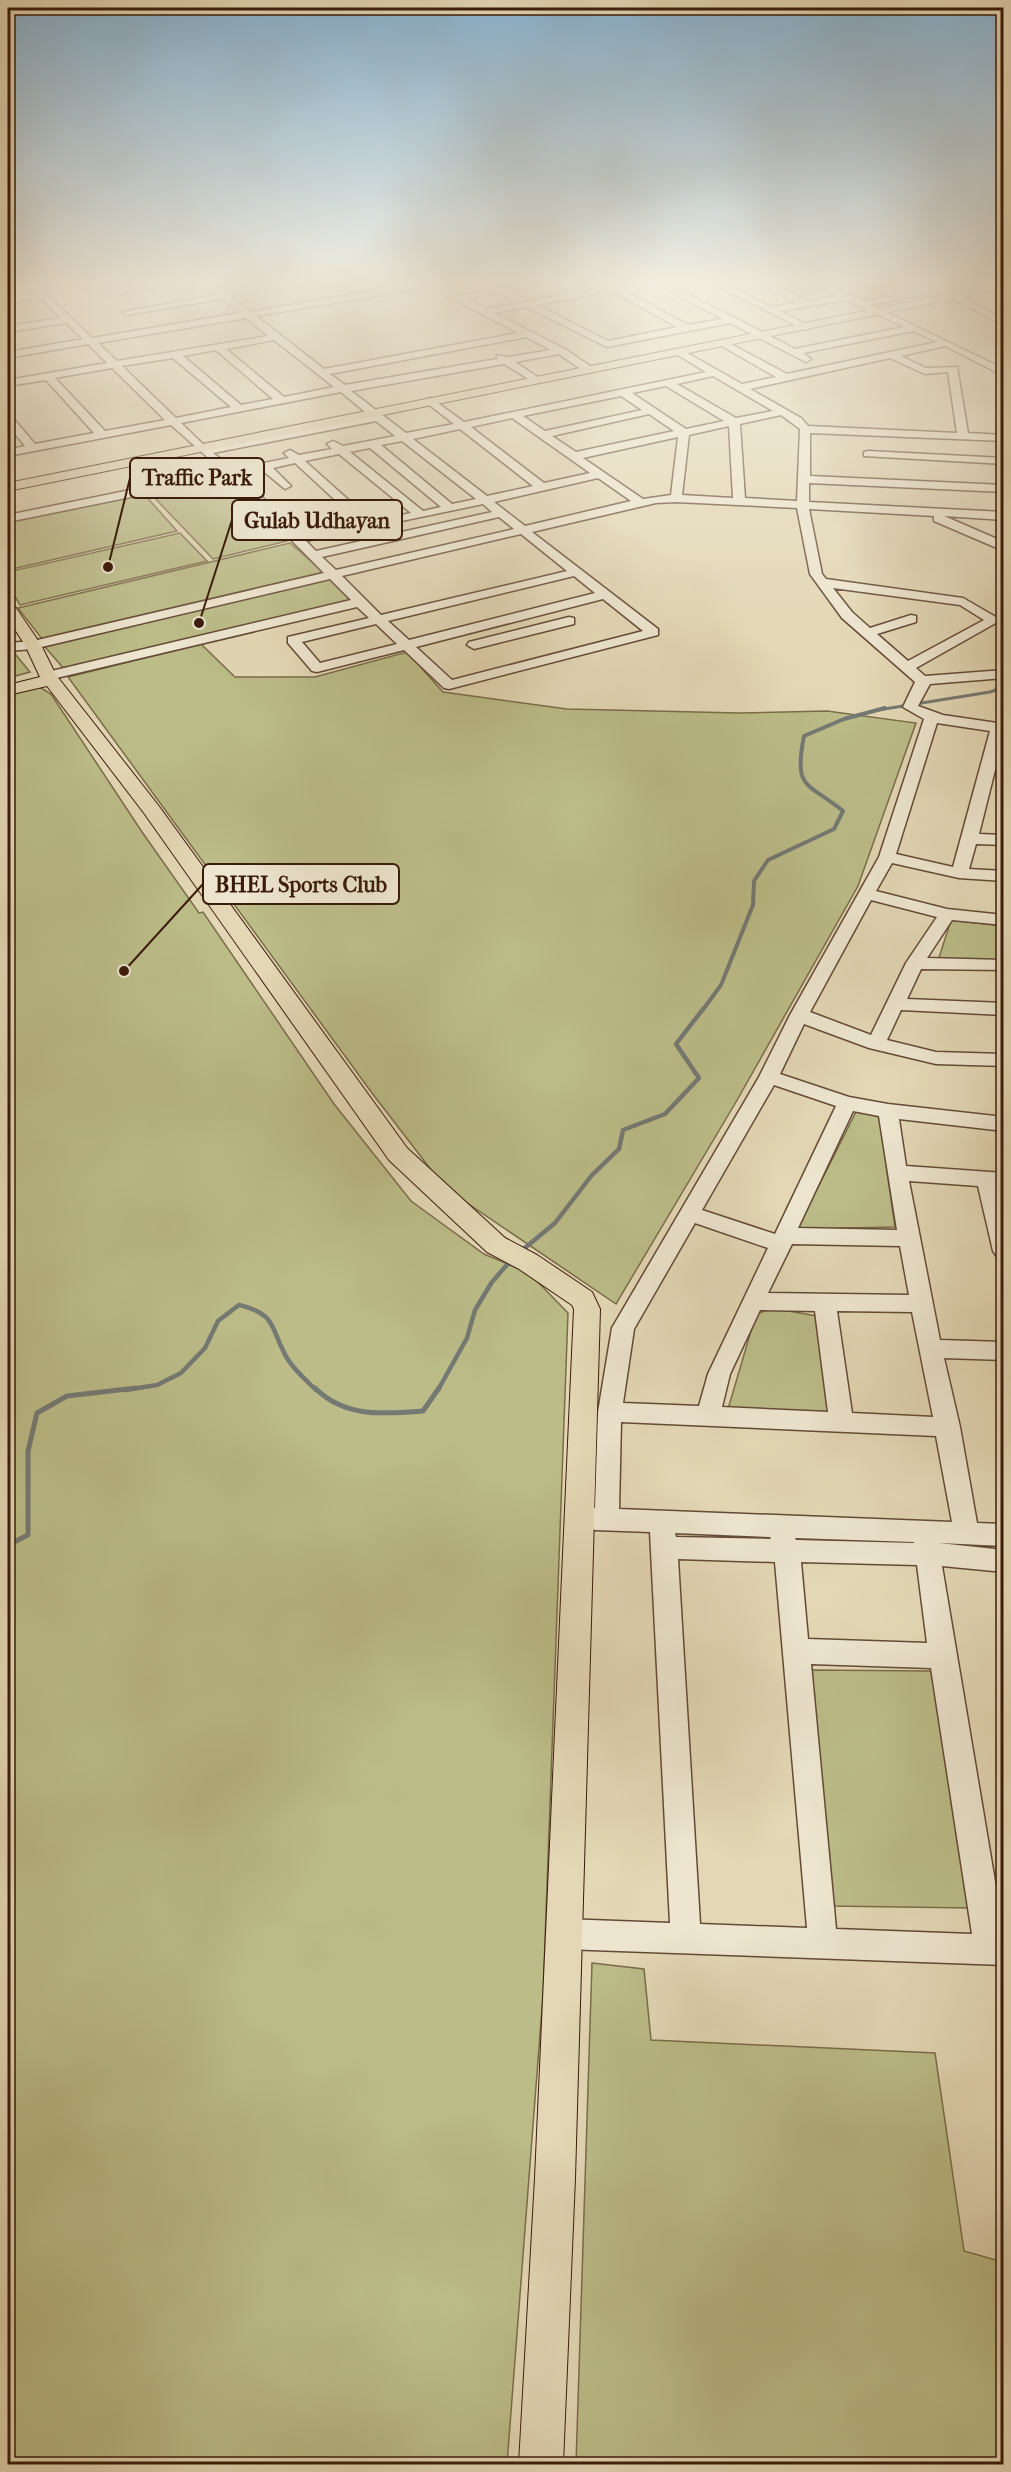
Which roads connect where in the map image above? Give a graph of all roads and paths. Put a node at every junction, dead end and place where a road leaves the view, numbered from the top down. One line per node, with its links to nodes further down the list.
1 (68, 397): 31 (street)
2 (149, 397): 22 (street)
3 (227, 397): 16 (street)
4 (278, 397): 14 (street)
5 (300, 397): 14 (street)
6 (353, 397): 20 (street)
7 (424, 397): 15 (street)
8 (447, 397): 15 (main road)
9 (591, 397): 19 (street)
10 (630, 397): 17 (street)
11 (692, 397): 24 (street)
12 (754, 397): 18 (street)
13 (960, 397): 35 (street)
14 (282, 401): 16 (street)
15 (429, 401): 20 (main road); 26 (street)
16 (239, 408): 22 (street)
17 (650, 411): 30 (street); 32 (street)
18 (780, 412): 24 (street); 27 (street)
19 (513, 414): 26 (street); 32 (street)
20 (376, 415): 23 (street); 25 (main road); 34 (street)
21 (8, 419): 41 (street)
22 (174, 421): 31 (street); 42 (street)
23 (357, 422): 25 (street); 36 (street)
24 (734, 422): 30 (street); 59 (street)
25 (330, 424): 28 (street); 36 (street); 39 (main road)
26 (459, 426): 34 (street); 54 (street)
27 (805, 429): 29 (street); 51 (street)
28 (308, 431): 33 (street); 40 (street)
29 (864, 432): 35 (street); 48 (street)
30 (684, 433): 45 (street); 56 (street)
31 (102, 435): 41 (street)
32 (543, 435): 45 (street)
33 (282, 436): 39 (street); 44 (street)
34 (404, 436): 38 (street); 57 (street)
35 (963, 436): 37 (street)
36 (349, 438): 40 (street)
37 (1004, 438)
38 (371, 443): 40 (street); 61 (street)
39 (261, 446): 42 (main road); 44 (street)
40 (332, 446): 44 (street); 44 (street); 64 (street)
41 (32, 448): 43 (street)
42 (203, 449): 49 (street); 53 (main road)
43 (8, 453)
44 (294, 454): 47 (street); 67 (street)
45 (575, 456): 50 (street)
46 (1004, 460): 48 (street)
47 (265, 466): 49 (street); 52 (street)
48 (868, 468): 51 (street); 55 (street)
49 (232, 473): 66 (street); 69 (street)
50 (600, 474): 54 (street); 58 (street)
51 (805, 478): 60 (street)
52 (285, 486)
53 (8, 487)
54 (542, 487): 57 (street)
55 (1004, 489)
56 (676, 498): 58 (street); 59 (street)
57 (485, 500): 61 (street); 63 (street)
58 (640, 502): 68 (street)
59 (739, 502): 60 (street)
60 (803, 506): 62 (street); 74 (street)
61 (449, 508): 64 (street)
62 (920, 511): 65 (street); 70 (street)
63 (502, 513): 68 (street); 71 (street)
64 (421, 515): 67 (street)
65 (1004, 516)
66 (8, 519)
67 (369, 525): 69 (street)
68 (521, 530): 72 (street); 73 (street)
69 (297, 539): 71 (street)
70 (1004, 546)
71 (315, 555): 73 (street)
72 (577, 572): 75 (street); 79 (street)
73 (332, 573): 76 (street); 84 (street)
74 (821, 582): 83 (street); 89 (street)
75 (604, 595): 78 (street); 87 (street)
76 (360, 602): 79 (street); 92 (street)
77 (8, 608): 84 (main road)
78 (553, 608): 81 (street); 82 (street)
79 (379, 618): 85 (street); 85 (street)
80 (911, 619): 83 (street)
81 (577, 628): 86 (street); 87 (street)
82 (457, 632): 85 (street); 86 (street)
83 (866, 633): 89 (street)
84 (33, 645): 88 (street); 92 (main road)
85 (408, 645): 90 (street)
86 (474, 645): 90 (street)
87 (600, 646): 90 (street)
88 (8, 647)
89 (908, 667): 93 (street)
90 (506, 672)
91 (1004, 674): 93 (street)
92 (50, 678): 94 (main road); 95 (main road); 133 (main road)
93 (923, 682): 96 (street)
94 (8, 686)
95 (8, 690)
96 (932, 716): 97 (street); 101 (street)
97 (1001, 728): 98 (street)
98 (996, 765): 99 (street)
99 (970, 839): 100 (street); 102 (street)
100 (1004, 840)
101 (887, 857): 102 (street); 104 (street)
102 (959, 873): 103 (street)
103 (1004, 876)
104 (867, 894): 105 (street); 111 (street)
105 (947, 914): 106 (street); 107 (street)
106 (1004, 920)
107 (915, 963): 108 (street); 109 (street)
108 (1004, 965)
109 (897, 1004): 110 (street); 112 (street)
110 (1004, 1009)
111 (799, 1015): 112 (street); 114 (street)
112 (876, 1044): 113 (street)
113 (1004, 1060)
114 (769, 1077): 115 (street); 120 (street)
115 (847, 1103): 116 (street); 122 (street)
116 (888, 1111): 117 (street); 118 (street)
117 (1004, 1124)
118 (896, 1173): 119 (street); 121 (street)
119 (995, 1180): 123 (street)
120 (689, 1213): 122 (street); 129 (street)
121 (908, 1238): 122 (street); 126 (street)
122 (782, 1240): 124 (street)
123 (1004, 1251)
124 (753, 1301): 125 (street); 130 (street)
125 (825, 1303): 126 (street); 131 (street)
126 (922, 1304): 127 (street)
127 (931, 1349): 128 (street); 132 (street)
128 (1004, 1351)
129 (610, 1412): 130 (street); 133 (street)
130 (708, 1416): 131 (street)
131 (841, 1421): 132 (street)
132 (948, 1427): 134 (street)
133 (593, 1518): 136 (street); 142 (main road)
134 (966, 1532): 135 (street); 138 (street)
135 (1004, 1535)
136 (663, 1536): 137 (street); 143 (street)
137 (783, 1538): 138 (street); 140 (street)
138 (927, 1542): 139 (street); 141 (street)
139 (1004, 1562)
140 (795, 1651): 141 (street); 144 (street)
141 (942, 1656): 145 (street)
142 (564, 1934): 143 (street); 146 (main road)
143 (686, 1938): 144 (street)
144 (823, 1944): 145 (street)
145 (996, 1950)
146 (541, 2464)

